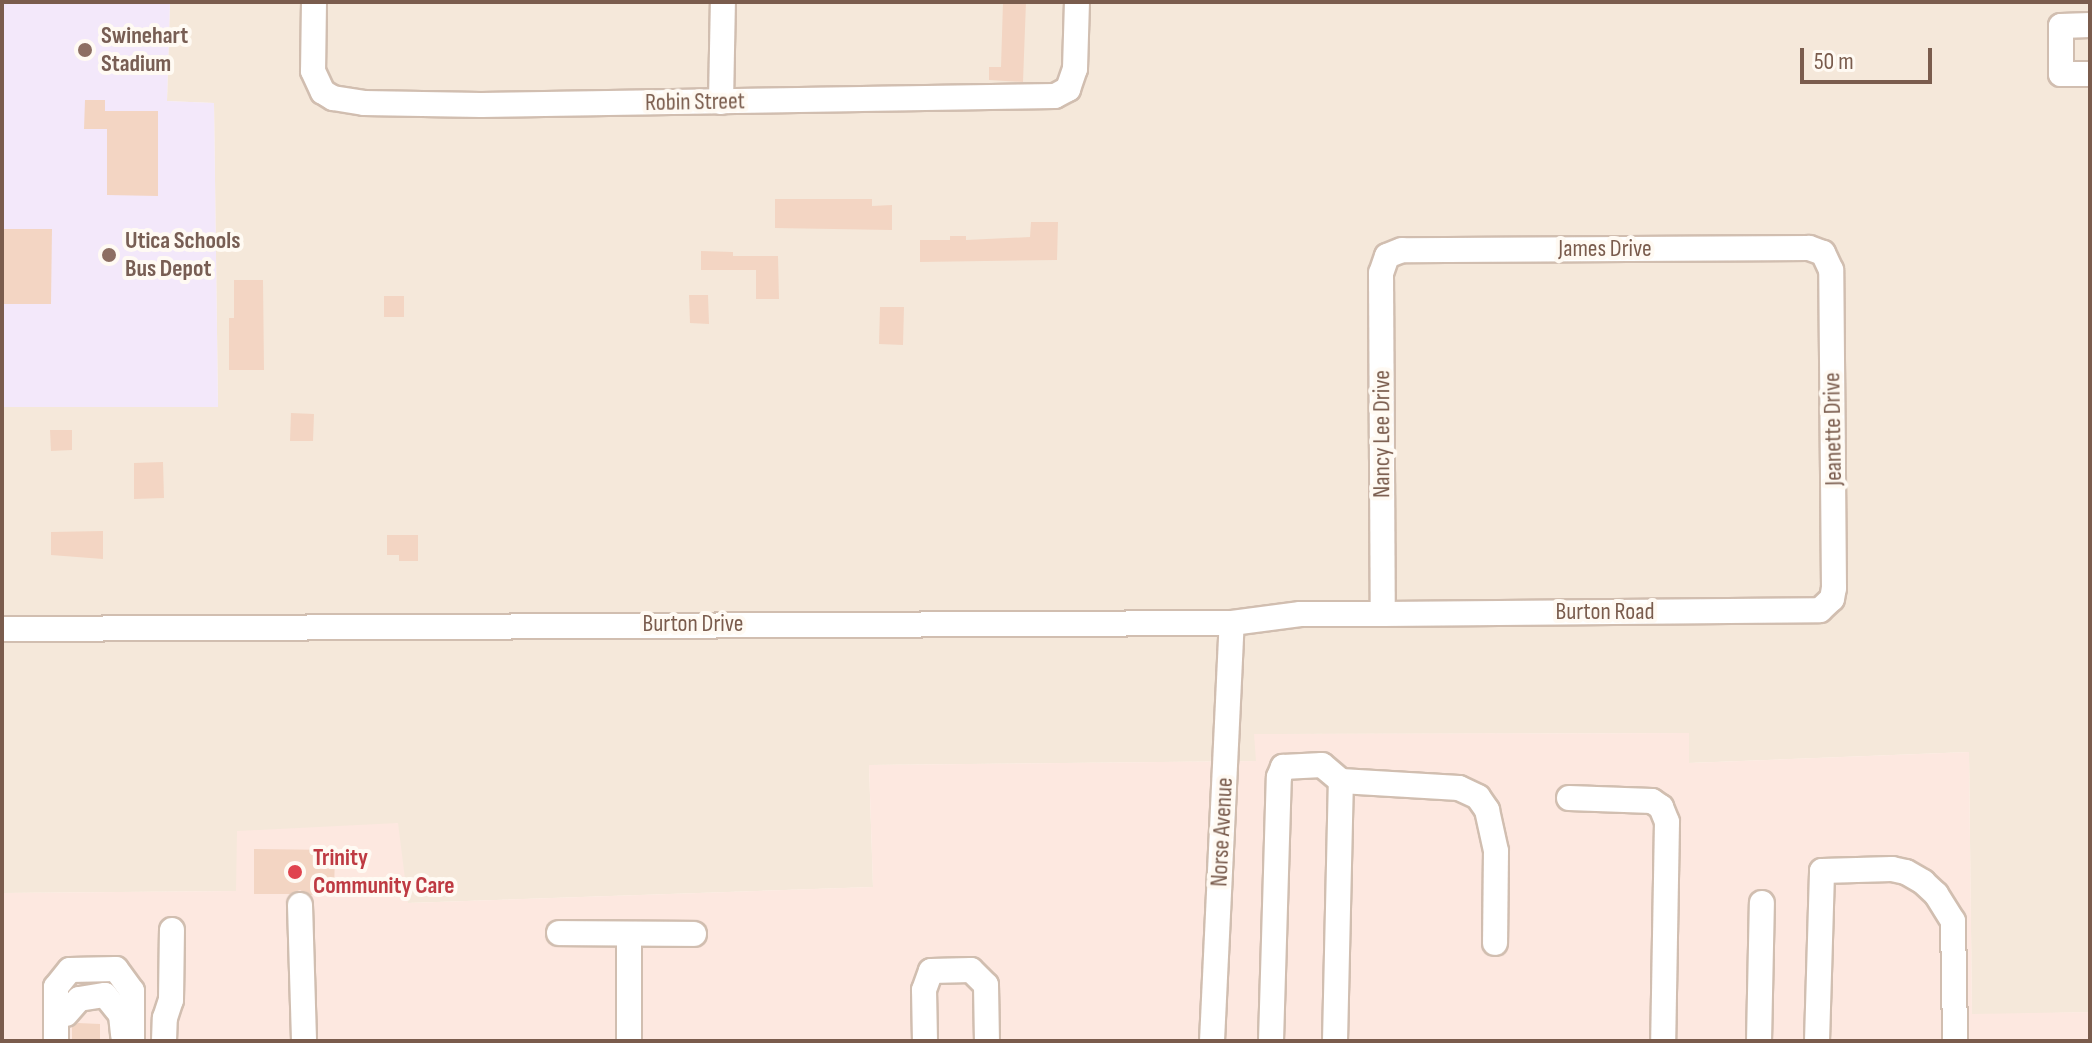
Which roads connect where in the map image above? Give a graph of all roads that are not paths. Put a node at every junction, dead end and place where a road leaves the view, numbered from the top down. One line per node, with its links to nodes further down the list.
1 (314, 2): 6 (street, Robin Street)
2 (723, 2): 6 (street)
3 (1077, 2): 6 (street, Robin Street)
4 (2090, 25): 5 (street)
5 (2090, 74)
6 (721, 102)
7 (1823, 253): 8 (street, James Drive); 9 (street, Jeanette Drive)
8 (1387, 256): 10 (street, Nancy Lee Drive)
9 (1827, 606): 10 (street, Burton Road)
10 (1383, 614): 11 (street, Burton Drive)
11 (1232, 623): 12 (street, Burton Drive); 33 (street, Norse Avenue)
12 (2, 629)
13 (1341, 781): 21 (street); 34 (street); 35 (street)
14 (1569, 798): 36 (street)
15 (1762, 903): 37 (street)
16 (300, 905): 29 (street)
17 (172, 930): 28 (street)
18 (559, 933): 19 (street)
19 (629, 934): 20 (street); 30 (street)
20 (694, 934)
21 (1495, 943)
22 (132, 1011): 23 (street); 24 (street); 27 (street)
23 (66, 1014): 25 (street); 26 (street)
24 (56, 1041)
25 (66, 1041)
26 (124, 1041)
27 (132, 1041)
28 (164, 1041)
29 (304, 1041)
30 (629, 1041)
31 (925, 1041): 32 (street)
32 (987, 1041)
33 (1212, 1041)
34 (1271, 1041)
35 (1335, 1041)
36 (1663, 1041)
37 (1759, 1041)
38 (1817, 1041): 39 (street)
39 (1955, 1041)

